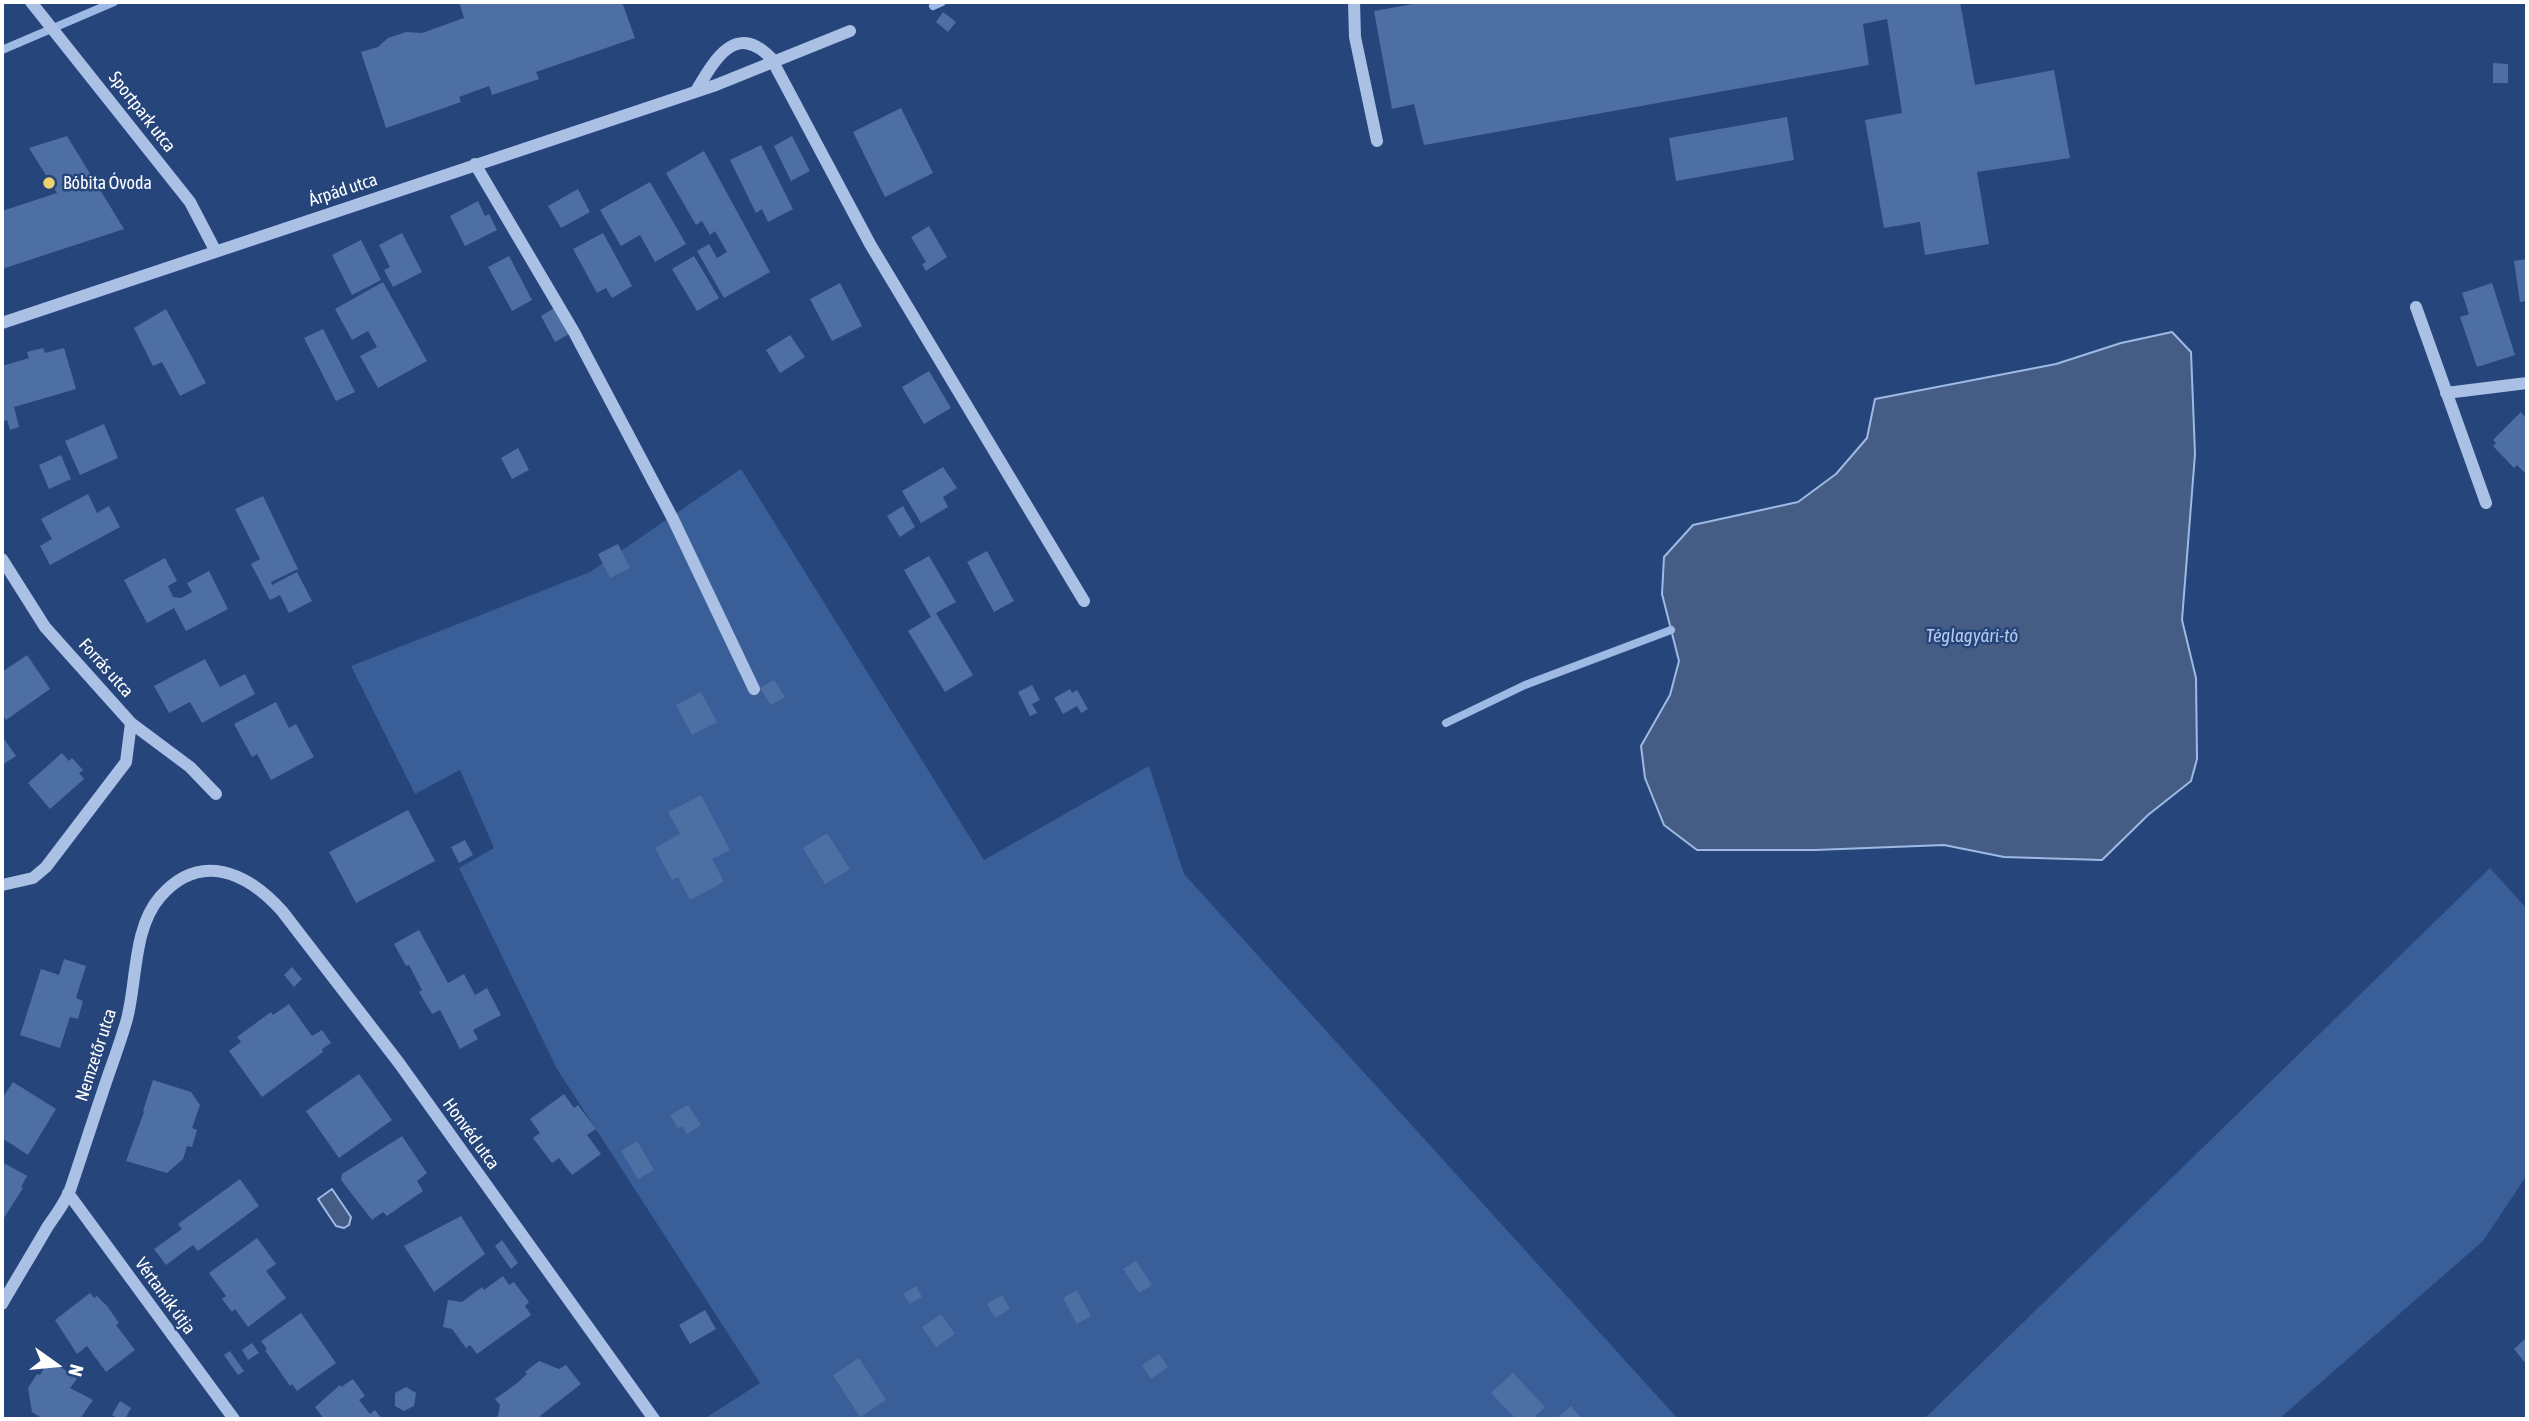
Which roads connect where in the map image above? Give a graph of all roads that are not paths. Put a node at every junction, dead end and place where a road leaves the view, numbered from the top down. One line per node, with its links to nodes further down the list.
1 (1354, 2): 6 (street)
2 (33, 5): 8 (street, Sportpark utca)
3 (850, 31): 4 (street, Árpád utca)
4 (774, 63): 5 (street, Árpád utca); 5 (street); 15 (street)
5 (696, 91): 7 (street, Árpád utca)
6 (1377, 141)
7 (475, 164): 8 (street, Árpád utca); 16 (street)
8 (215, 250): 10 (street, Árpád utca)
9 (2416, 307): 12 (street)
10 (2, 323)
11 (2527, 383): 12 (street)
12 (2446, 393): 13 (street)
13 (2486, 503)
14 (2, 559): 17 (street, Forrás utca)
15 (1084, 601)
16 (754, 689)
17 (131, 723): 18 (street); 20 (street, Forrás utca)
18 (216, 794)
19 (246, 882): 21 (street, Nemzetőr utca); 24 (street, Honvéd utca)
20 (2, 884)
21 (68, 1193): 22 (street, Nemzetőr utca); 23 (street, Vértanúk útja)
22 (2, 1304)
23 (234, 1419)
24 (654, 1419)

